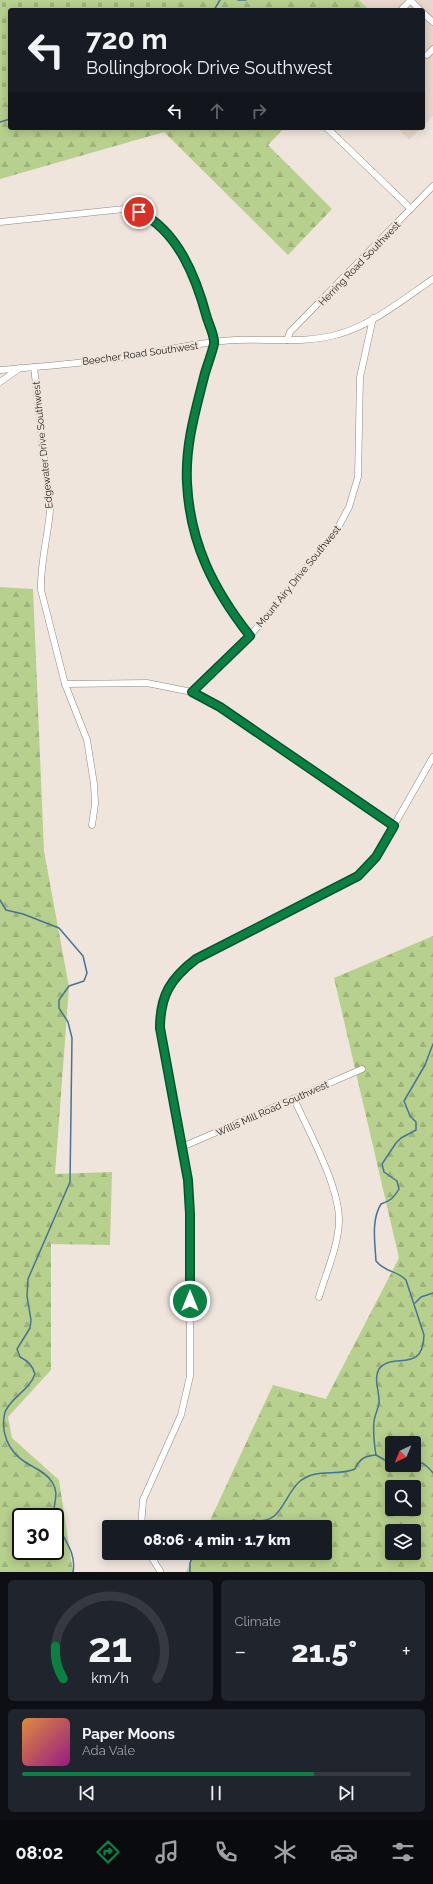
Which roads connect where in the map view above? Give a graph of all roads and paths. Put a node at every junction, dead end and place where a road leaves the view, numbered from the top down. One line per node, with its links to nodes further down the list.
1 (410, 0): 2 (street); 3 (street)
2 (403, 8)
3 (418, 8)
4 (425, 15): 5 (street)
5 (433, 22)
6 (433, 49): 7 (street)
7 (427, 55)
8 (329, 130): 10 (street)
9 (433, 186): 10 (street, Herring Road Southwest)
10 (410, 209): 14 (street, Herring Road Southwest)
11 (0, 222): 15 (street)
12 (433, 279): 13 (street, Beecher Road Southwest)
13 (373, 318): 14 (street, Beecher Road Southwest); 20 (street, Mount Airy Drive Southwest)
14 (287, 340): 15 (street, Beecher Road Southwest)
15 (214, 342): 16 (street, Beecher Road Southwest); 20 (street)
16 (34, 367): 17 (street, Beecher Road Southwest); 21 (street, Edgewater Drive Southwest)
17 (21, 368): 18 (street, Beecher Road Southwest); 19 (street)
18 (0, 370)
19 (0, 382)
20 (250, 636): 22 (street, Mount Airy Drive Southwest)
21 (65, 684): 22 (street); 24 (street, Edgewater Drive Southwest)
22 (192, 692): 25 (street)
23 (433, 756): 25 (street)
24 (92, 825)
25 (394, 826): 28 (street)
26 (362, 1069): 27 (street, Willis Mill Road Southwest)
27 (294, 1099): 28 (street, Willis Mill Road Southwest); 29 (street)
28 (182, 1146): 30 (street)
29 (319, 1297)
30 (142, 1520)
31 (153, 1560): 32 (street)
32 (160, 1571)

